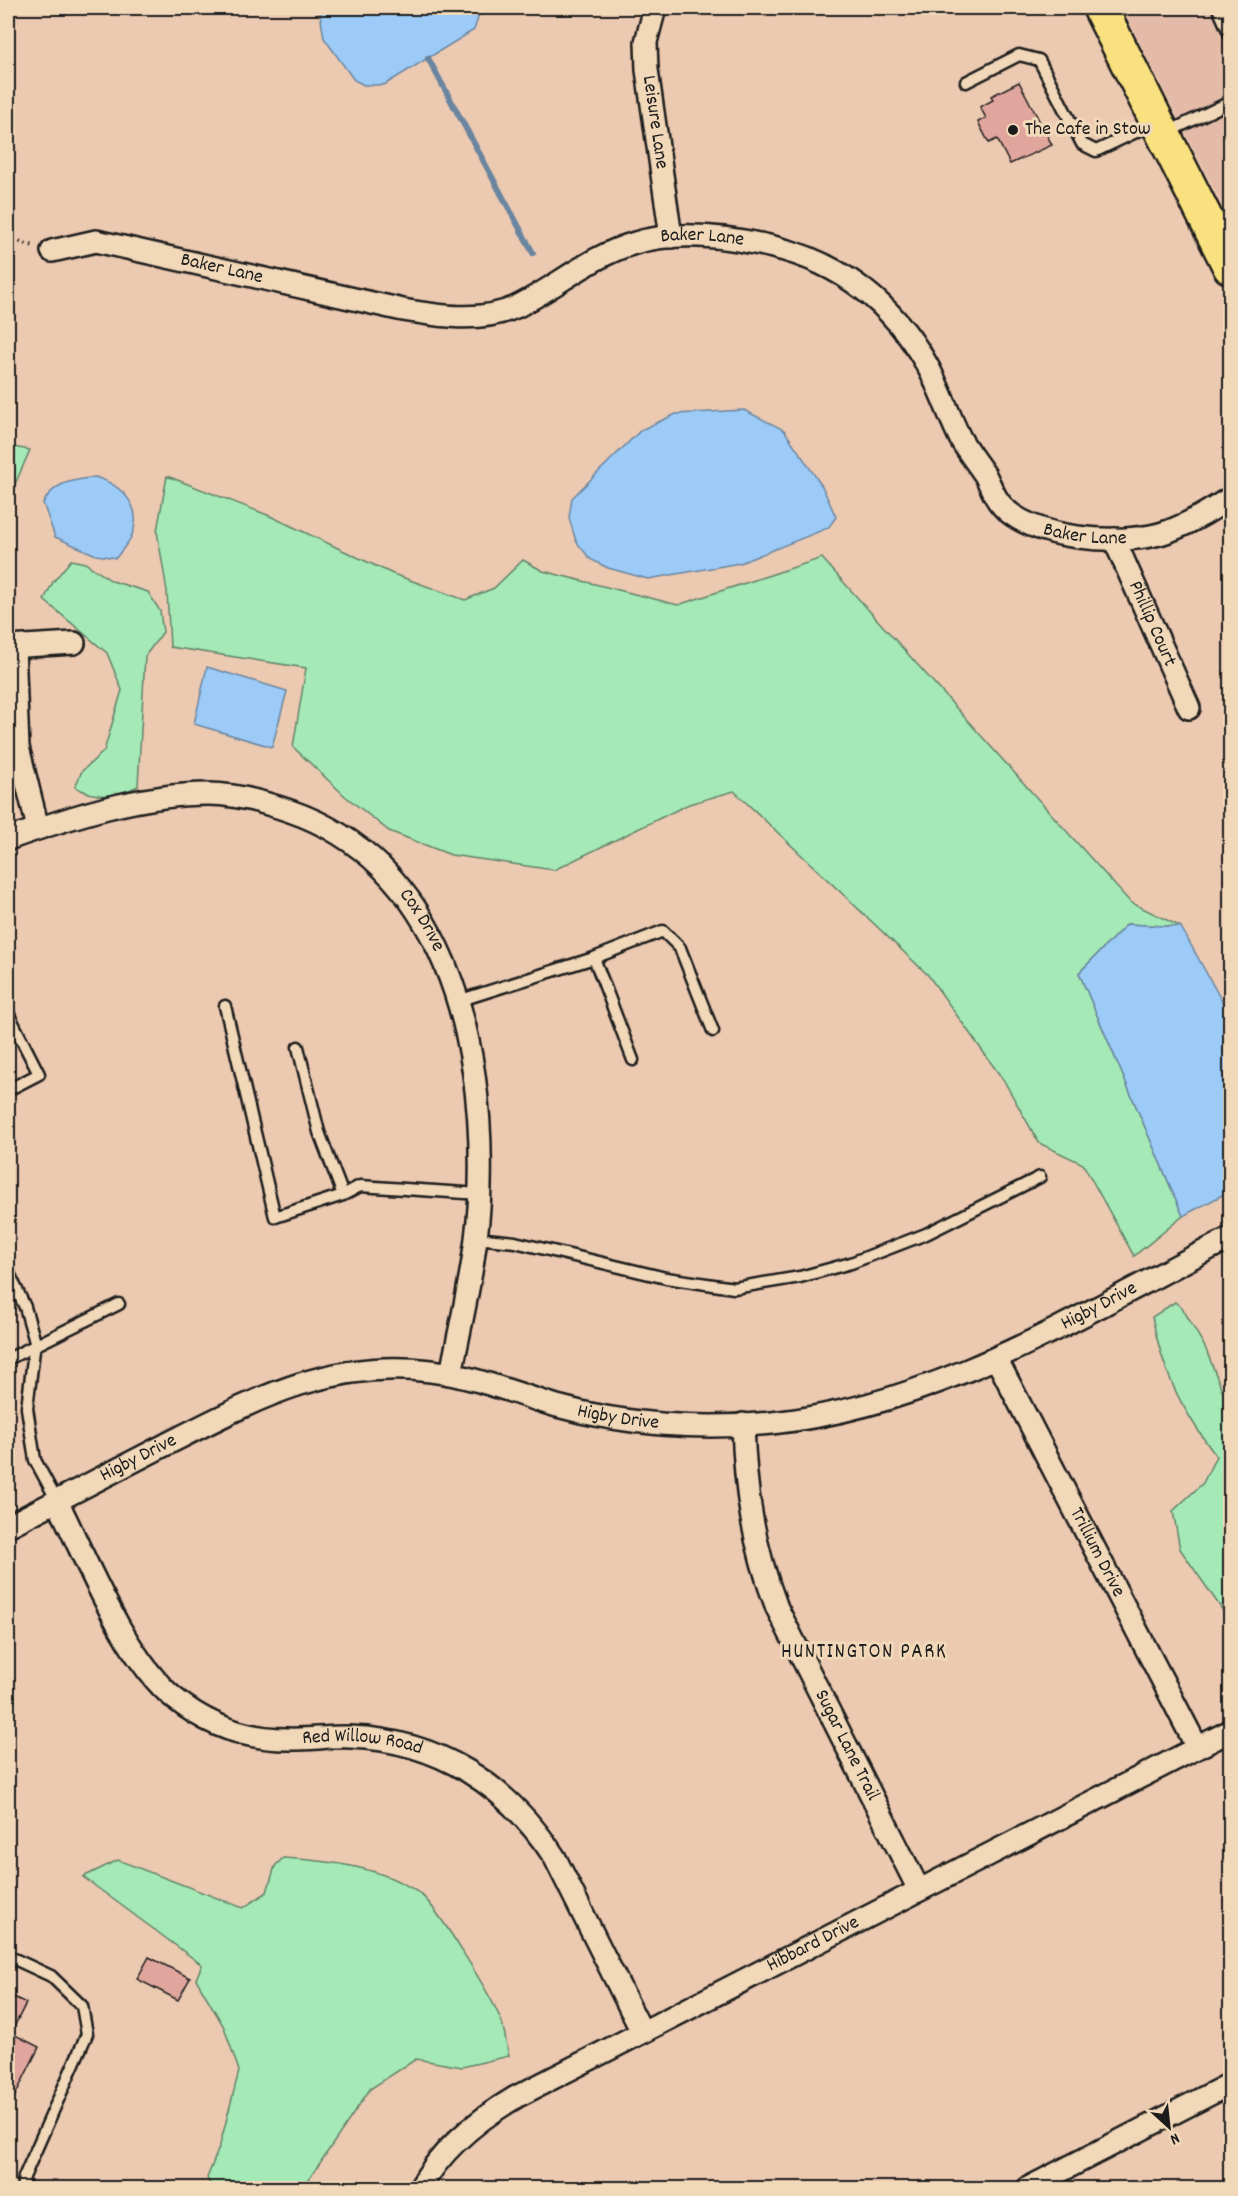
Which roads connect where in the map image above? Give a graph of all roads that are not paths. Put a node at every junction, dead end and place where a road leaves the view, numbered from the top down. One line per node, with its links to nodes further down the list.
1 (655, 8): 8 (street, Leisure Lane)
2 (1100, 8): 7 (main road)
3 (1218, 8): 4 (lane)
4 (1230, 35)
5 (966, 82): 7 (lane)
6 (1230, 102): 7 (lane)
7 (1161, 127): 10 (main road)
8 (671, 237): 9 (street, Baker Lane); 12 (street, Baker Lane)
9 (52, 251)
10 (1230, 267)
11 (1230, 498): 12 (street, Baker Lane)
12 (1114, 539): 15 (street, Phillip Court)
13 (74, 644): 14 (street)
14 (11, 647): 16 (street)
15 (1189, 708)
16 (38, 828): 17 (street, Cox Drive); 19 (street, Cox Drive)
17 (8, 839)
18 (594, 958): 19 (lane); 22 (lane); 24 (lane)
19 (458, 1001): 27 (street, Cox Drive)
20 (225, 1006): 28 (lane)
21 (8, 1012): 25 (lane)
22 (712, 1031)
23 (298, 1047): 28 (lane)
24 (633, 1060)
25 (8, 1090)
26 (1040, 1178): 29 (lane)
27 (480, 1194): 28 (lane); 29 (street, Cox Drive)
28 (343, 1195)
29 (476, 1238): 36 (street, Cox Drive)
30 (1230, 1238): 34 (street, Higby Drive)
31 (8, 1271): 33 (lane)
32 (119, 1304): 33 (lane)
33 (34, 1345): 35 (lane); 38 (lane)
34 (996, 1358): 37 (street, Higby Drive); 41 (street, Trillium Drive)
35 (8, 1359)
36 (451, 1374): 37 (street, Higby Drive); 38 (street, Higby Drive)
37 (743, 1424): 42 (street, Sugar Lane Trail)
38 (57, 1501): 39 (street, Higby Drive); 44 (street, Red Willow Road)
39 (8, 1526)
40 (1230, 1731): 41 (street, Hibbard Drive)
41 (1197, 1747): 42 (street, Hibbard Drive)
42 (919, 1890): 44 (street, Hibbard Drive)
43 (8, 1956): 46 (lane)
44 (642, 2032): 47 (street, Hibbard Drive)
45 (1230, 2084): 48 (street)
46 (22, 2188)
47 (420, 2188)
48 (1028, 2188)

